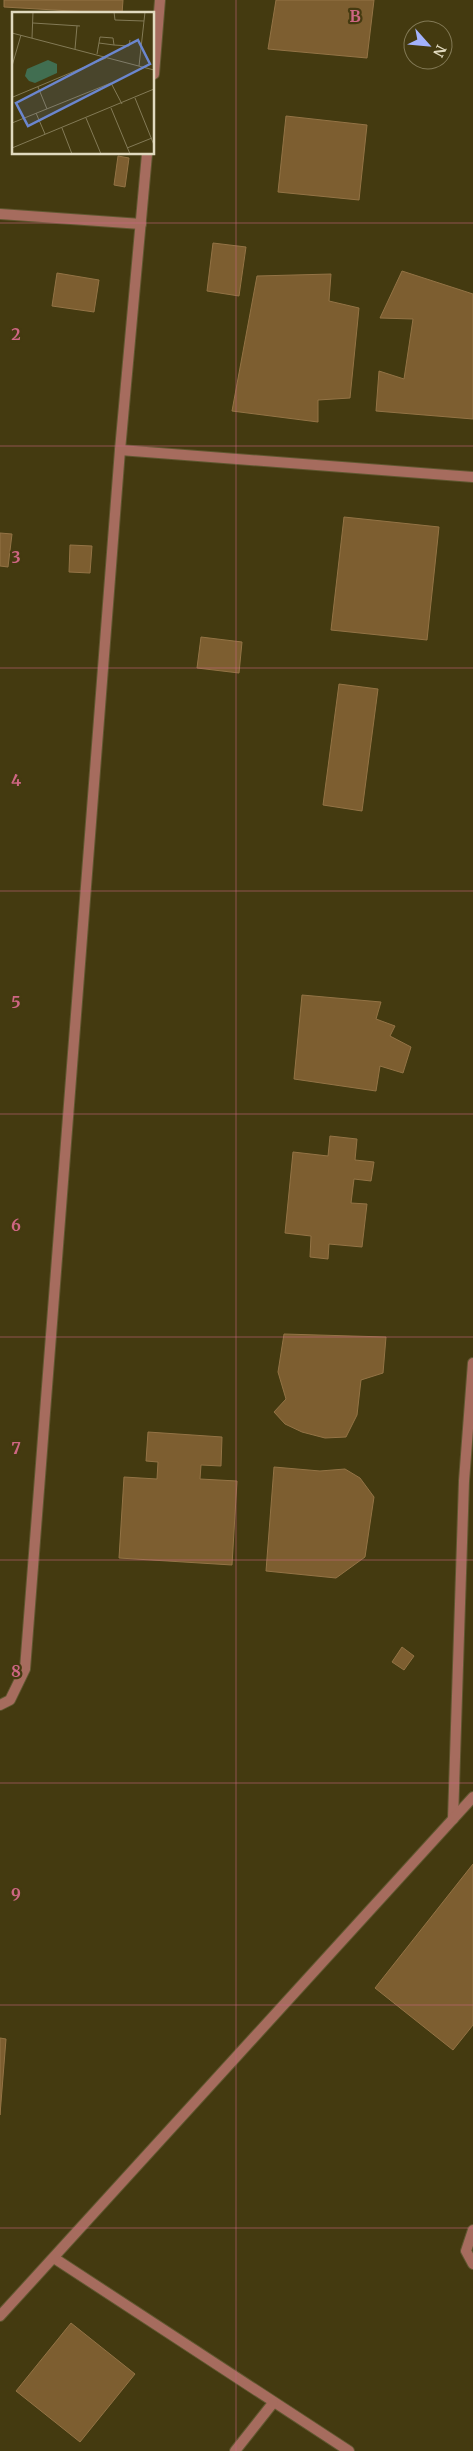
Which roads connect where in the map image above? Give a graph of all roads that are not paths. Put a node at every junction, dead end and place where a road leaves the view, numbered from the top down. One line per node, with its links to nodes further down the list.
1 (160, 0): 2 (street)
2 (155, 62)
3 (147, 155): 5 (street)
4 (0, 214): 5 (street)
5 (141, 224): 6 (street)
6 (120, 450): 7 (street); 11 (street)
7 (473, 477)
8 (473, 1364): 9 (street)
9 (464, 1481): 10 (street); 13 (street)
10 (473, 1486)
11 (0, 1705)
12 (473, 1797): 13 (street)
13 (453, 1819): 15 (street)
14 (473, 2230): 16 (street)
15 (54, 2258): 17 (street); 18 (street)
16 (473, 2264)
17 (0, 2316)
18 (273, 2403): 19 (street); 20 (street)
19 (235, 2451)
20 (349, 2451)

